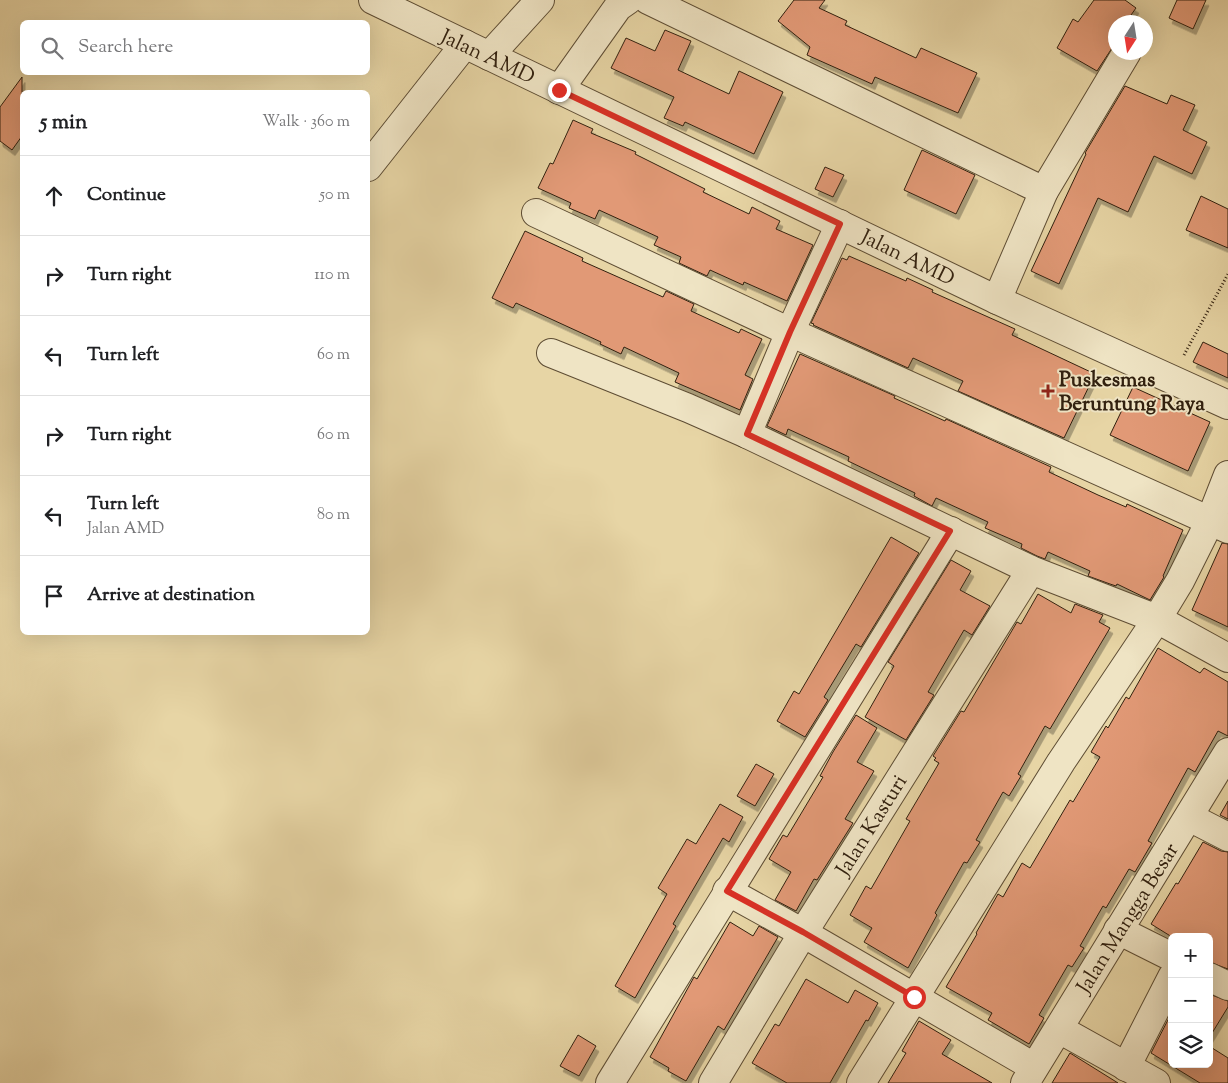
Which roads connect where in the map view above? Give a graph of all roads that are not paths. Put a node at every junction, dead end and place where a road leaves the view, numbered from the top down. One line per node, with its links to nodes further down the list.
1 (540, 0): 6 (street)
2 (628, 0): 8 (street)
3 (648, 0): 10 (street)
4 (379, 1): 5 (street, Jalan AMD)
5 (465, 44): 6 (street, Jalan AMD); 9 (street)
6 (489, 56): 8 (street, Jalan AMD)
7 (1122, 60): 10 (street)
8 (559, 90): 12 (street, Jalan AMD)
9 (370, 164)
10 (1044, 191): 13 (street)
11 (536, 213): 14 (street)
12 (840, 224): 13 (street, Jalan AMD); 14 (street)
13 (997, 300): 16 (street, Jalan AMD)
14 (790, 332): 17 (street); 19 (street)
15 (551, 353): 17 (street)
16 (1228, 405)
17 (747, 434): 20 (street)
18 (1228, 475): 19 (street)
19 (1219, 525): 22 (street)
20 (950, 531): 21 (street); 27 (street)
21 (1031, 570): 22 (street); 29 (street, Jalan Kasturi)
22 (1157, 619): 23 (street); 34 (street)
23 (1228, 658)
24 (1228, 752): 25 (street, Jalan Mangga Besar)
25 (1189, 817): 26 (street); 28 (street, Jalan Mangga Besar)
26 (1228, 837)
27 (727, 891): 29 (street); 38 (street)
28 (1118, 930): 30 (street); 35 (street, Jalan Mangga Besar)
29 (803, 932): 34 (street); 39 (street, Jalan Kasturi)
30 (1168, 955)
31 (1211, 978): 33 (street)
32 (1168, 986): 36 (street)
33 (1228, 986)
34 (914, 997): 37 (street); 40 (street)
35 (1059, 1029): 36 (street); 37 (street, Jalan Mangga Besar)
36 (1126, 1067): 41 (street)
37 (1030, 1075)
38 (610, 1083)
39 (713, 1083)
40 (861, 1083)
41 (1156, 1083)

